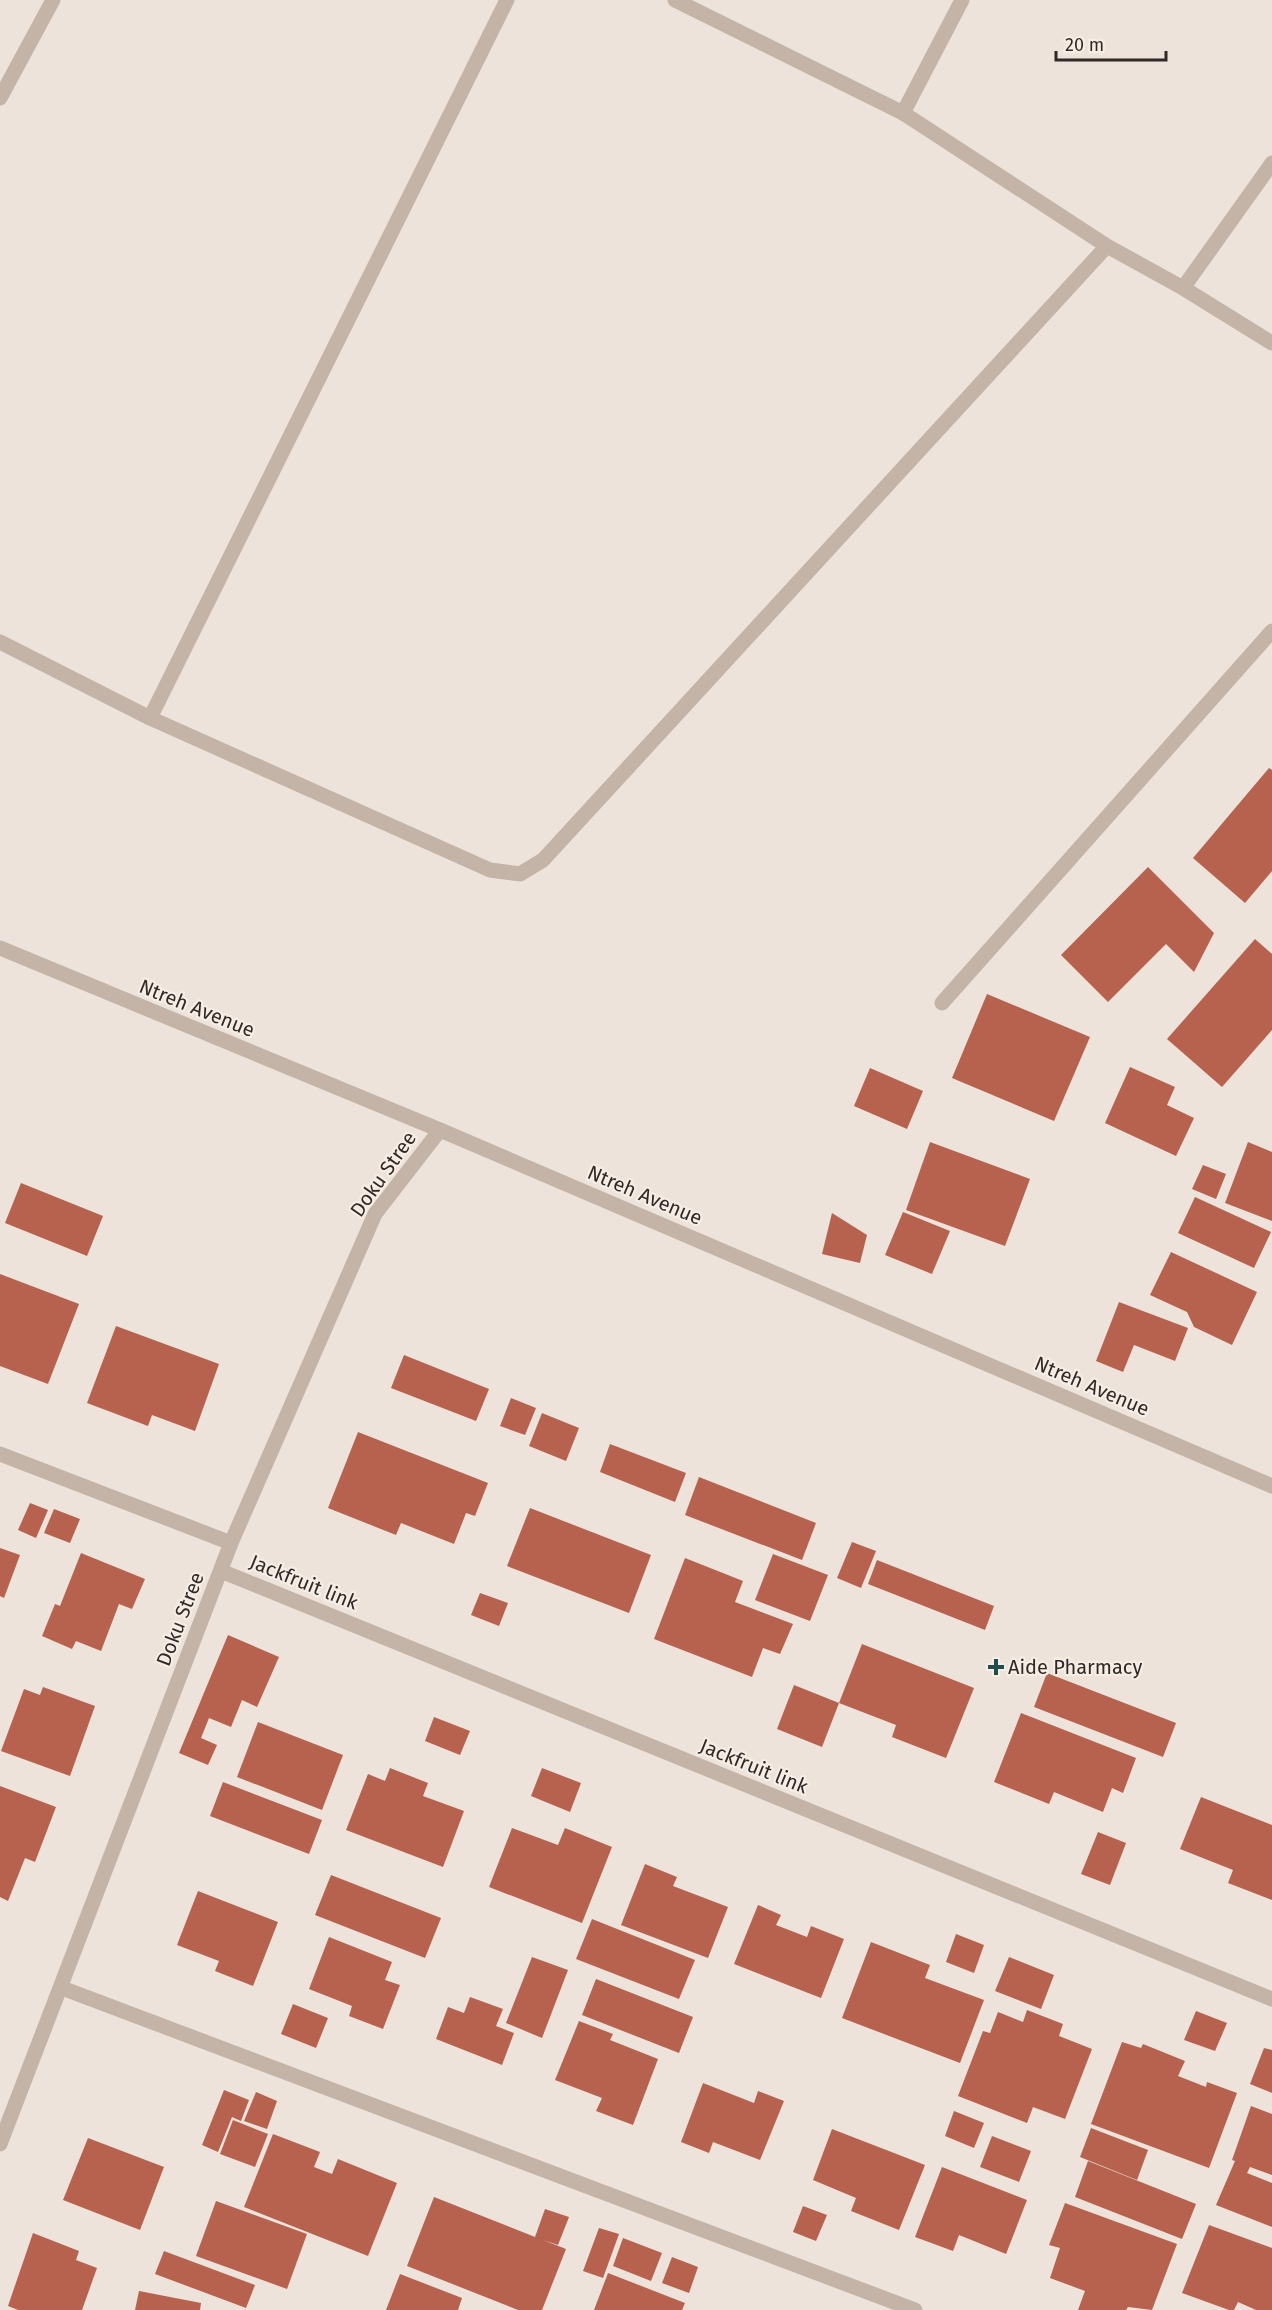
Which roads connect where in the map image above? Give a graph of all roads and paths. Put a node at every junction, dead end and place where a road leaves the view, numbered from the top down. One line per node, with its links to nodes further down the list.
1 (53, 0): 5 (street)
2 (507, 0): 13 (street)
3 (675, 0): 6 (street)
4 (962, 0): 6 (street)
5 (0, 99)
6 (903, 113): 8 (street)
7 (1272, 163): 9 (street)
8 (1107, 246): 9 (street); 13 (street)
9 (1183, 288): 10 (street)
10 (1272, 343)
11 (1272, 631): 15 (street)
12 (0, 642): 13 (street)
13 (150, 718)
14 (0, 948): 16 (street, Ntreh Avenue)
15 (942, 1003)
16 (441, 1130): 18 (street, Ntreh Avenue); 19 (street, Doku Stree)
17 (0, 1454): 19 (street)
18 (1272, 1486)
19 (231, 1543): 20 (street, Doku Stree)
20 (221, 1571): 21 (street, Doku Stree); 22 (street, Jackfruit link)
21 (63, 1988): 23 (street, Doku Stree); 24 (street)
22 (1272, 1999)
23 (0, 2145)
24 (915, 2310)

